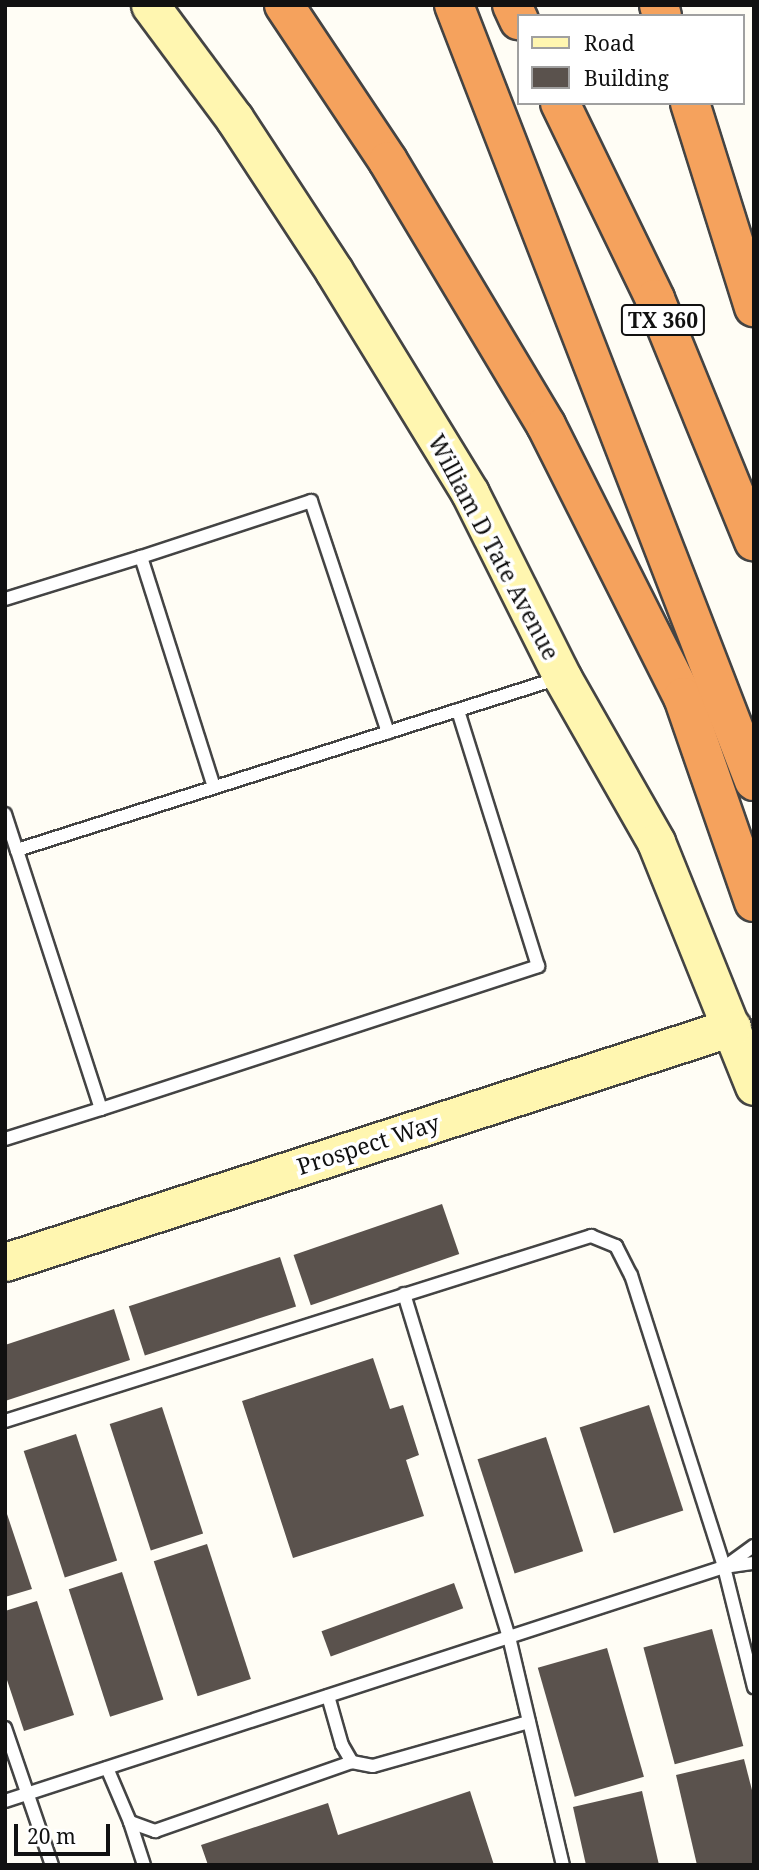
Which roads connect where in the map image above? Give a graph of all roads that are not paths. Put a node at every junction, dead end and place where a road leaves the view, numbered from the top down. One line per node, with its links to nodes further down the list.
1 (150, 5): 10 (main road, William D Tate Avenue)
2 (284, 5): 17 (highway)
3 (454, 5): 13 (highway)
4 (561, 105): 7 (highway, TX 360)
5 (691, 105): 6 (highway)
6 (754, 307)
7 (754, 542)
8 (141, 557): 9 (lane); 12 (lane); 14 (lane)
9 (5, 599)
10 (562, 677): 11 (lane); 18 (main road, William D Tate Avenue)
11 (458, 710): 12 (lane); 20 (lane)
12 (388, 733): 14 (lane)
13 (754, 782)
14 (214, 787): 16 (lane)
15 (5, 814): 16 (lane)
16 (17, 850): 20 (lane)
17 (754, 901)
18 (732, 1027): 19 (main road, William D Tate Avenue); 22 (main road, Prospect Way)
19 (754, 1086)
20 (101, 1109): 21 (lane)
21 (5, 1139)
22 (5, 1262)
23 (404, 1294): 24 (lane); 27 (lane); 28 (lane)
24 (5, 1421)
25 (754, 1546): 27 (lane)
26 (754, 1563): 27 (lane)
27 (724, 1567): 28 (lane); 29 (lane)
28 (509, 1637): 30 (lane); 31 (lane)
29 (754, 1687)
30 (328, 1696): 33 (lane); 34 (lane)
31 (529, 1722): 33 (lane); 40 (lane)
32 (5, 1728): 35 (lane)
33 (352, 1762): 37 (lane)
34 (107, 1768): 35 (lane); 37 (lane)
35 (28, 1793): 36 (lane); 38 (lane)
36 (5, 1801)
37 (130, 1822): 39 (lane)
38 (52, 1865)
39 (144, 1865)
40 (563, 1865)

